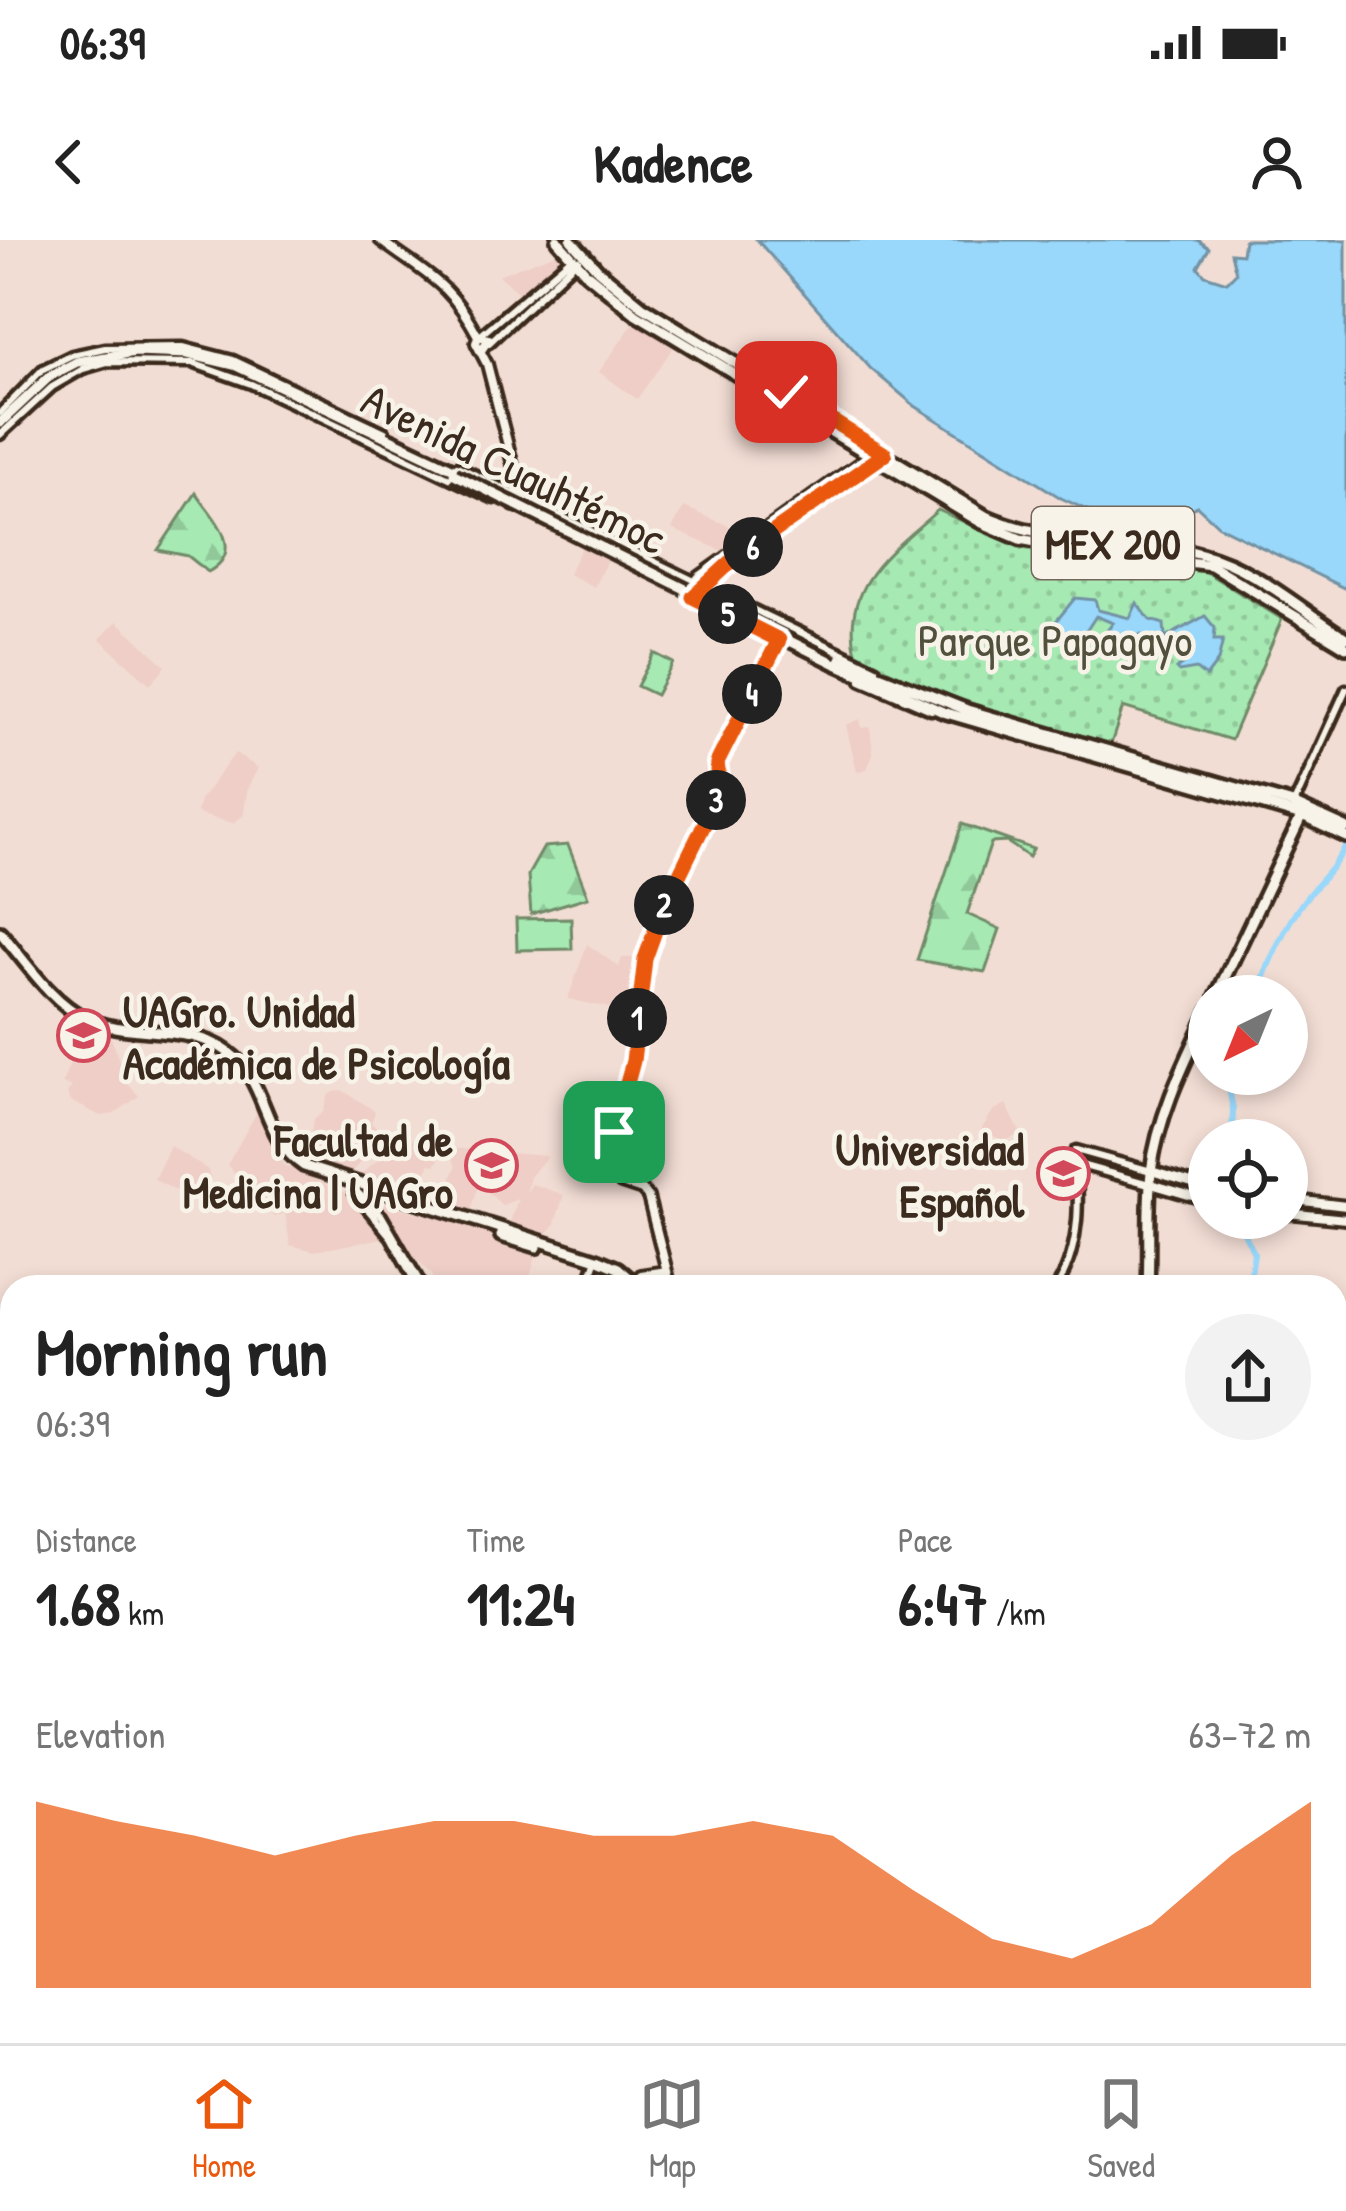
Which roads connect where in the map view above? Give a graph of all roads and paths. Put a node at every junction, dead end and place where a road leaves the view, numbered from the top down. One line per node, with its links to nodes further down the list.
1 (380, 240): 5 (main road)
2 (557, 240): 4 (main road, MEX 200)
3 (571, 240): 4 (main road, MEX 200)
4 (578, 256): 5 (street); 6 (street); 9 (main road, MEX 200)
5 (480, 335): 6 (main road)
6 (486, 346): 11 (main road)
7 (0, 413): 10 (street)
8 (0, 429): 10 (main road, Avenida Cuauhtémoc); 12 (street)
9 (878, 455): 13 (main road); 16 (main road, MEX 200)
10 (452, 469): 11 (street); 17 (main road, Avenida Cuauhtémoc, bridge)
11 (520, 497): 12 (main road); 13 (street)
12 (513, 507): 14 (street)
13 (698, 585): 14 (main road); 19 (street)
14 (689, 595): 15 (street)
15 (779, 640): 20 (street); 38 (main road)
16 (1346, 642)
17 (835, 661): 19 (main road, Avenida Cuauhtémoc); 20 (main road, Avenida Cuauhtémoc)
18 (1346, 689): 21 (street)
19 (967, 710): 21 (main road, Avenida Cuauhtémoc)
20 (943, 712): 21 (main road, Avenida Cuauhtémoc)
21 (1298, 810): 22 (main road, Avenida Cuauhtémoc); 24 (main road)
22 (1346, 834)
23 (0, 936): 30 (main road); 36 (main road)
24 (1225, 975)
25 (1188, 1057): 27 (main road)
26 (1077, 1164): 27 (street); 29 (street); 44 (street)
27 (1151, 1171): 28 (main road); 29 (main road)
28 (1188, 1182)
29 (1150, 1184): 31 (main road); 45 (main road)
30 (355, 1190): 36 (main road); 39 (street)
31 (1188, 1196)
32 (1308, 1201): 33 (main road)
33 (1346, 1206)
34 (1308, 1215): 35 (main road)
35 (1346, 1219)
36 (484, 1227): 37 (main road)
37 (595, 1262): 40 (street); 41 (main road)
38 (667, 1271): 42 (main road); 43 (main road)
39 (414, 1275)
40 (591, 1275)
41 (621, 1275)
42 (657, 1275)
43 (668, 1275)
44 (1063, 1275)
45 (1148, 1275)

